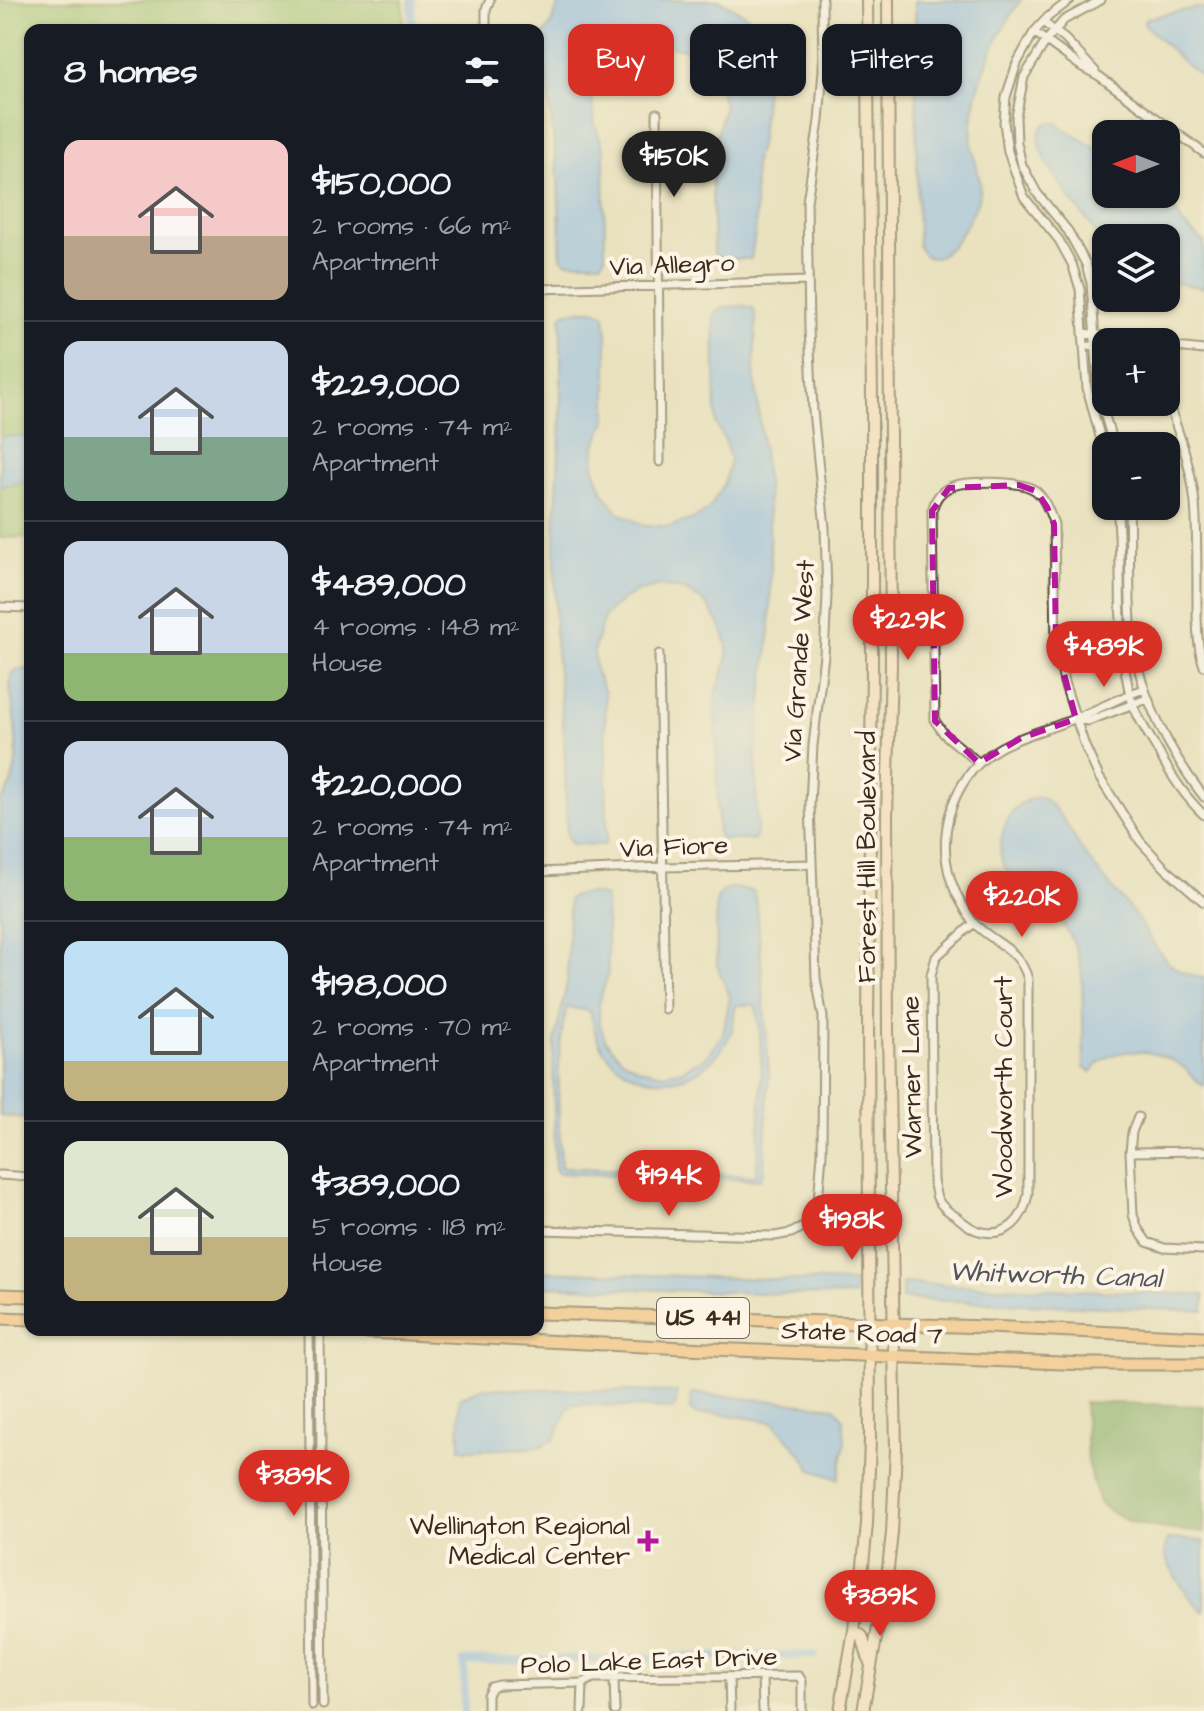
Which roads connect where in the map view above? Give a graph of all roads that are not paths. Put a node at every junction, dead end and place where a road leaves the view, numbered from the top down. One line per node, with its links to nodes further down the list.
1 (490, 0): 8 (street)
2 (822, 0): 15 (street, Via Grande West)
3 (867, 0): 61 (main road, Forest Hill Boulevard)
4 (888, 0): 62 (main road, Forest Hill Boulevard)
5 (1070, 0): 7 (street)
6 (1101, 0): 9 (street)
7 (1043, 22): 9 (street); 10 (street)
8 (486, 24)
9 (1055, 31): 11 (street); 12 (street)
10 (1034, 32): 11 (street); 19 (street)
11 (1046, 41): 12 (street); 18 (street)
12 (1099, 76): 14 (street)
13 (657, 113): 16 (street)
14 (1204, 153)
15 (808, 281): 16 (street, Via Allegro); 42 (street, Via Grande West)
16 (660, 286): 17 (street, Via Allegro); 27 (street)
17 (544, 289)
18 (1094, 328)
19 (1083, 333): 20 (street); 21 (street)
20 (1092, 334)
21 (1084, 345): 22 (street); 26 (street)
22 (1092, 346)
23 (1180, 347): 24 (street)
24 (1204, 350)
25 (1173, 416): 33 (street)
26 (1099, 432)
27 (660, 462)
28 (1118, 520): 35 (street)
29 (1129, 520): 34 (street)
30 (0, 607): 31 (street)
31 (24, 608)
32 (659, 654): 43 (street)
33 (1204, 666)
34 (1144, 689): 35 (street, Woodworth Court); 36 (street)
35 (1130, 693): 37 (street); 38 (street, Woodworth Court)
36 (1147, 699): 37 (street, Woodworth Court); 40 (street)
37 (1133, 705): 38 (street, Woodworth Court); 41 (street)
38 (1076, 719): 39 (street, Woodworth Court); 39 (street); 45 (street)
39 (979, 763): 46 (street, Woodworth Court)
40 (1204, 797)
41 (1204, 815)
42 (811, 864): 43 (street, Via Fiore); 54 (street, Via Grande West)
43 (664, 867): 44 (street, Via Fiore); 47 (street)
44 (544, 872)
45 (1204, 902)
46 (974, 923): 53 (street, Woodworth Court); 53 (street, Warner Lane)
47 (665, 1009)
48 (1138, 1117): 50 (street)
49 (1204, 1151): 50 (street)
50 (1130, 1152): 55 (street)
51 (0, 1175): 52 (street)
52 (24, 1177)
53 (1019, 1220)
54 (544, 1230)
55 (1204, 1250)
56 (0, 1295): 57 (main road)
57 (24, 1296)
58 (544, 1313): 61 (main road, State Road 7 / US 441)
59 (0, 1318): 60 (main road)
60 (24, 1319)
61 (869, 1323): 62 (main road, State Road 7 / US 441); 67 (main road, Forest Hill Boulevard)
62 (893, 1324): 66 (main road, State Road 7 / US 441); 68 (main road, Forest Hill Boulevard)
63 (309, 1336): 70 (street)
64 (320, 1336): 71 (street)
65 (443, 1336): 67 (main road, State Road 7 / US 441)
66 (1204, 1337)
67 (869, 1355): 68 (main road, State Road 7 / US 441); 72 (main road, Forest Hill Boulevard)
68 (895, 1356): 69 (main road, State Road 7 / US 441); 73 (main road, Forest Hill Boulevard)
69 (1204, 1361)
70 (309, 1388): 71 (street); 78 (street)
71 (320, 1388): 79 (street)
72 (854, 1630): 73 (main road); 86 (main road, Forest Hill Boulevard)
73 (870, 1667): 87 (main road, Forest Hill Boulevard)
74 (729, 1677): 75 (street, Polo Lake East Drive); 76 (street, Polo Lake East Drive); 83 (street)
75 (762, 1677): 84 (street); 85 (street, Polo Lake East Drive)
76 (614, 1678): 77 (street, Polo Lake East Drive); 82 (street)
77 (583, 1683): 80 (street, Polo Lake East Drive); 81 (street)
78 (312, 1705)
79 (323, 1705)
80 (487, 1711)
81 (582, 1711)
82 (615, 1711)
83 (730, 1711)
84 (763, 1711)
85 (802, 1711)
86 (840, 1711)
87 (863, 1711)

